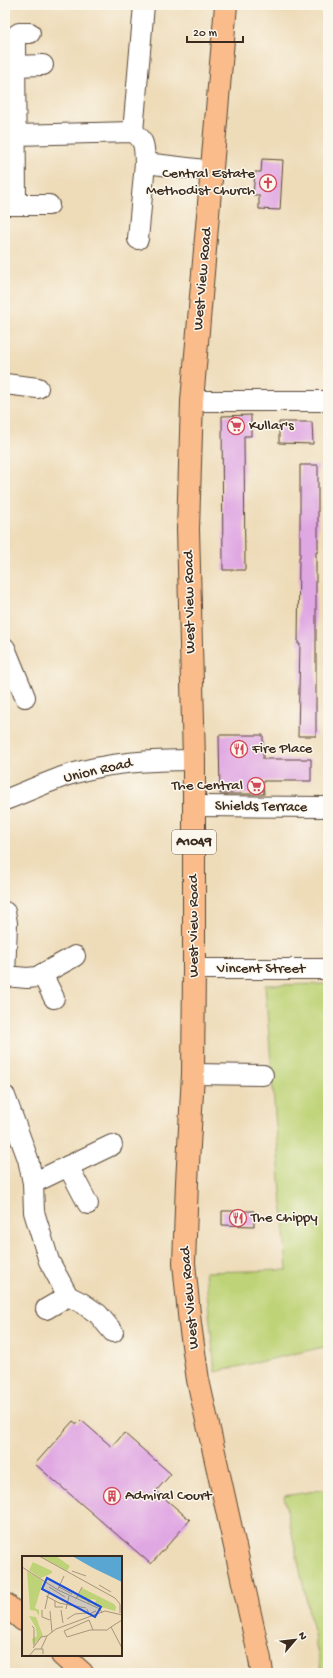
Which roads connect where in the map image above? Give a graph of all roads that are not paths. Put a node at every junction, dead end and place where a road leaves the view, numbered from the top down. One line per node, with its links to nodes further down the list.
1 (144, 5): 6 (street)
2 (226, 5): 9 (main road, West View Road / A1049)
3 (30, 33): 5 (street)
4 (43, 65): 5 (street)
5 (15, 66): 7 (street)
6 (133, 132): 7 (street); 8 (street)
7 (15, 135): 11 (street)
8 (145, 163): 9 (street); 12 (street)
9 (213, 171): 15 (main road, West View Road / A1049)
10 (49, 204): 11 (street)
11 (11, 205)
12 (138, 239)
13 (5, 384): 14 (street)
14 (38, 388)
15 (192, 401): 16 (street); 19 (main road, West View Road / A1049)
16 (328, 401)
17 (5, 648): 18 (street)
18 (25, 697)
19 (194, 760): 20 (street, Union Road); 21 (main road, West View Road / A1049)
20 (5, 800)
21 (194, 806): 22 (street, Shields Terrace); 25 (main road, West View Road / A1049)
22 (328, 808)
23 (5, 912): 28 (street)
24 (75, 956): 27 (street)
25 (194, 969): 26 (street, Vincent Street); 30 (main road, West View Road / A1049)
26 (328, 969)
27 (42, 974): 28 (street); 29 (street)
28 (5, 976)
29 (54, 998)
30 (192, 1074): 31 (street); 45 (main road, West View Road / A1049)
31 (263, 1075)
32 (5, 1096): 33 (street)
33 (10, 1128): 36 (street)
34 (112, 1145): 35 (street)
35 (68, 1166): 36 (street); 37 (street)
36 (33, 1183): 38 (street)
37 (88, 1204)
38 (68, 1296): 39 (street); 40 (street)
39 (46, 1309)
40 (112, 1332)
41 (5, 1604): 42 (main road)
42 (22, 1619)
43 (63, 1656): 44 (main road)
44 (82, 1673)
45 (262, 1673)

